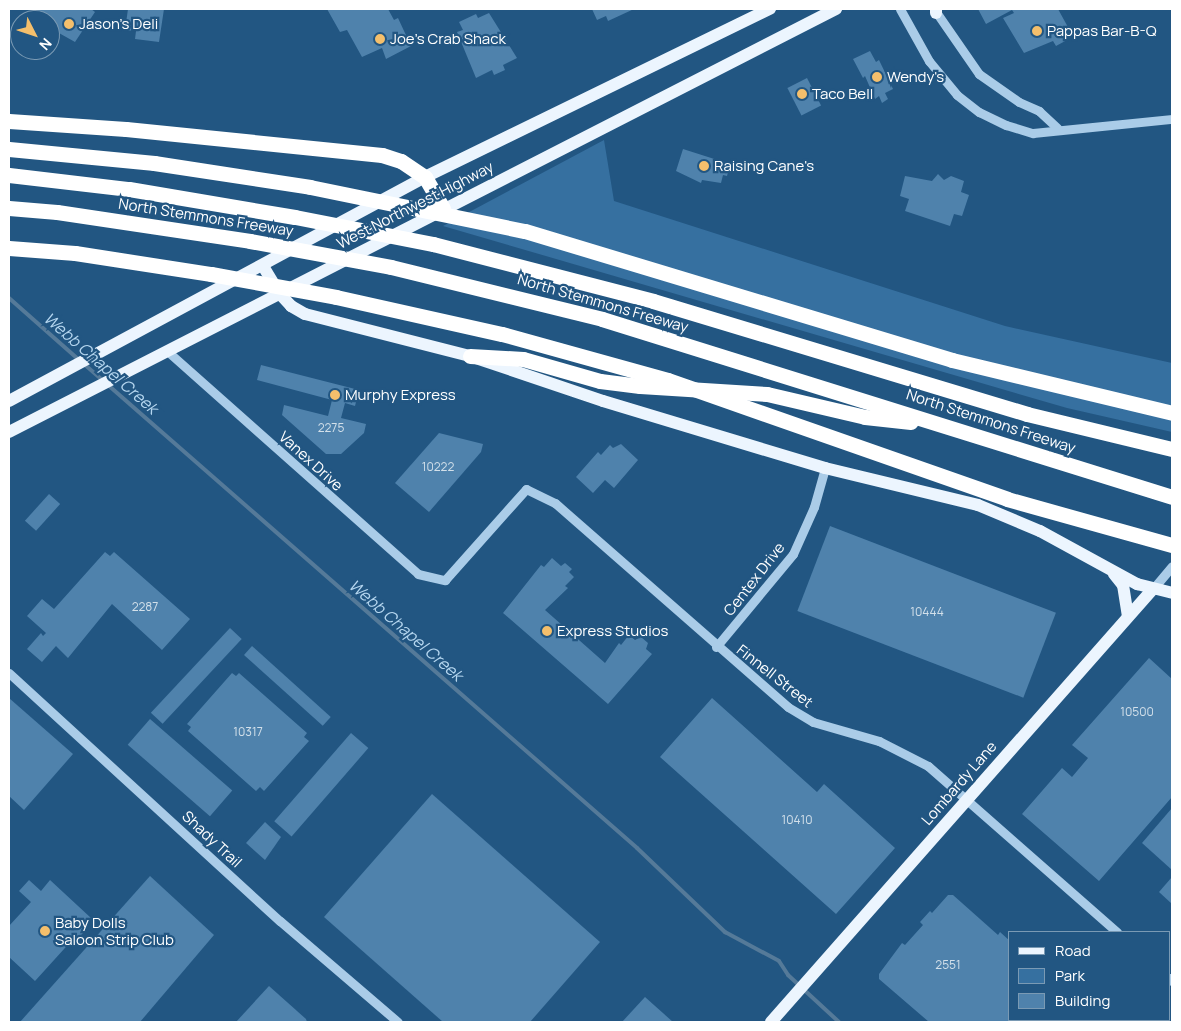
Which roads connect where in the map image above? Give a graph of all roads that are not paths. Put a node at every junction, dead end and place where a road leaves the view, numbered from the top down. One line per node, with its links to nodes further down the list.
1 (770, 9): 10 (main road, West Northwest Highway)
2 (836, 9): 12 (main road, West Northwest Highway)
3 (900, 9): 7 (street)
4 (935, 10): 7 (street)
5 (1172, 119): 7 (street)
6 (9, 121): 10 (highway)
7 (1056, 128)
8 (9, 150): 19 (highway, bridge)
9 (9, 175): 22 (highway, North Stemmons Freeway, bridge)
10 (425, 177): 12 (highway); 14 (main road, West Northwest Highway)
11 (9, 208): 20 (highway, North Stemmons Freeway, bridge)
12 (443, 208): 15 (main road, West Northwest Highway)
13 (9, 248): 25 (highway, bridge)
14 (263, 266): 15 (main road); 18 (main road, West Northwest Highway)
15 (279, 294): 16 (main road, West Northwest Highway); 17 (main road)
16 (166, 350): 21 (main road, West Northwest Highway); 28 (street, Vanex Drive)
17 (470, 356): 20 (highway); 23 (main road)
18 (9, 401)
19 (1172, 413)
20 (947, 426): 24 (highway, North Stemmons Freeway)
21 (9, 432)
22 (1172, 449)
23 (826, 468): 27 (main road); 32 (street, Centex Drive)
24 (1172, 497)
25 (1172, 545)
26 (1172, 566): 29 (street, Lombardy Lane)
27 (1112, 572): 29 (main road); 31 (main road)
28 (445, 580): 32 (street, Finnell Street)
29 (1152, 590): 30 (main road); 31 (main road, Lombardy Lane)
30 (1172, 593)
31 (1128, 616): 34 (main road, Lombardy Lane)
32 (716, 647): 34 (street, Finnell Street)
33 (9, 673): 37 (street, Shady Trail)
34 (966, 799): 35 (street, Finnell Street); 36 (main road, Lombardy Lane)
35 (1116, 931)
36 (773, 1021)
37 (398, 1022)

